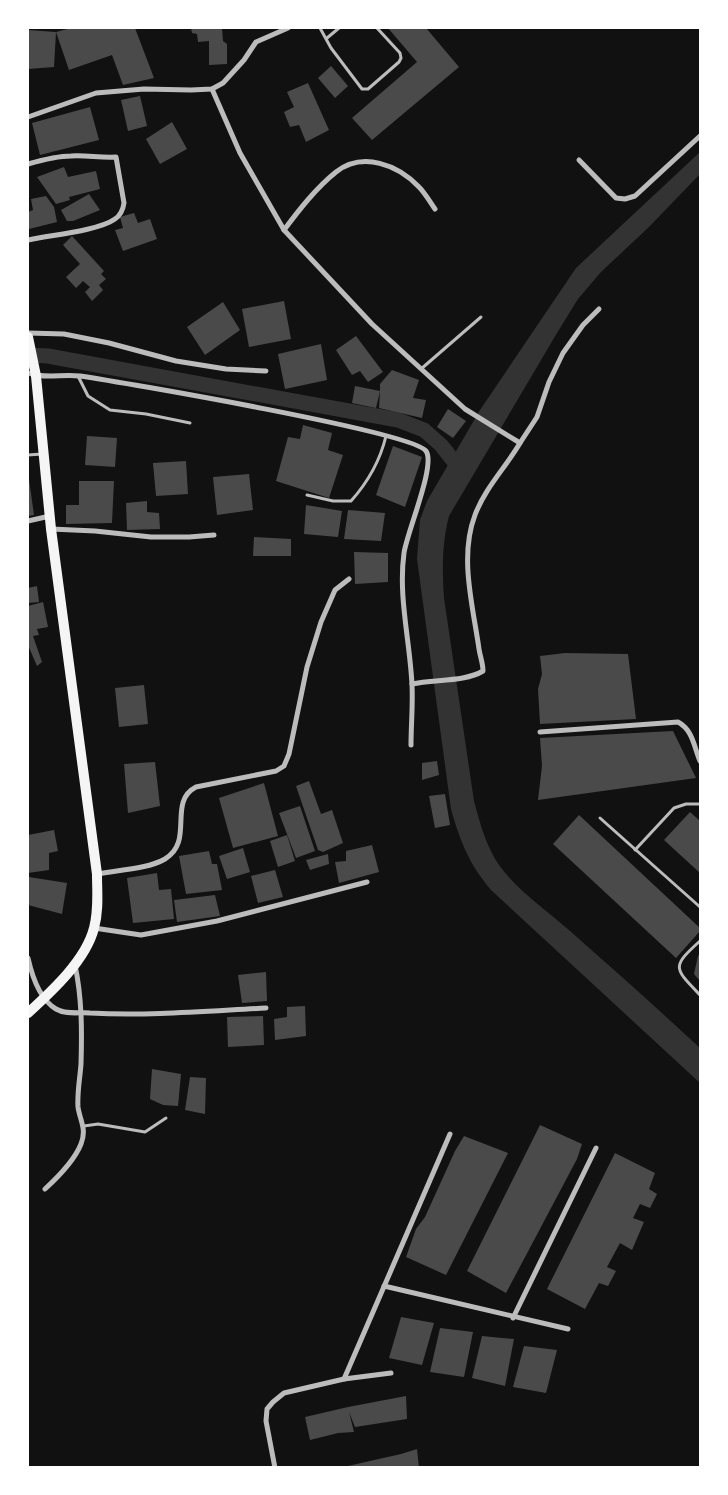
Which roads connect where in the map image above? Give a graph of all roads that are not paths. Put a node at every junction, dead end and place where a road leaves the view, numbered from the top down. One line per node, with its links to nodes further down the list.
1 (288, 28): 6 (street)
2 (320, 28): 5 (lane)
3 (339, 28): 5 (lane)
4 (377, 28): 5 (lane)
5 (327, 38)
6 (212, 89): 7 (street); 12 (street)
7 (28, 117)
8 (700, 136): 9 (street)
9 (579, 160)
10 (28, 164): 13 (street)
11 (435, 209): 12 (street)
12 (284, 230): 18 (street)
13 (28, 240)
14 (599, 309): 24 (street)
15 (481, 317): 18 (lane)
16 (28, 333): 19 (street)
17 (28, 338): 20 (main road)
18 (422, 369): 24 (street)
19 (266, 371)
20 (32, 374): 21 (street); 25 (main road)
21 (77, 376): 22 (lane); 23 (street)
22 (190, 423)
23 (386, 436): 27 (lane); 33 (street)
24 (520, 443): 33 (street)
25 (43, 454): 26 (lane); 28 (main road)
26 (28, 455)
27 (307, 495)
28 (50, 516): 29 (street); 30 (main road)
29 (28, 521)
30 (51, 529): 31 (street); 40 (main road)
31 (214, 535)
32 (349, 579): 40 (street)
33 (412, 684): 35 (street)
34 (540, 732): 36 (street)
35 (410, 745)
36 (700, 761)
37 (700, 804): 39 (lane)
38 (600, 818): 39 (lane)
39 (635, 850): 42 (lane)
40 (97, 874): 43 (main road)
41 (367, 882): 43 (street)
42 (700, 907)
43 (94, 928): 46 (main road)
44 (700, 941): 47 (lane)
45 (28, 958): 48 (street)
46 (75, 965): 48 (main road); 50 (street)
47 (700, 995)
48 (44, 998): 50 (street); 51 (main road)
49 (266, 1008): 50 (street)
50 (81, 1012): 53 (street)
51 (28, 1013)
52 (166, 1118): 53 (lane)
53 (84, 1126): 56 (street)
54 (450, 1134): 57 (street)
55 (596, 1148): 58 (street)
56 (46, 1189)
57 (384, 1286): 58 (street); 61 (street)
58 (514, 1318): 59 (street)
59 (568, 1329)
60 (391, 1373): 61 (street)
61 (344, 1380): 62 (street)
62 (275, 1468)

